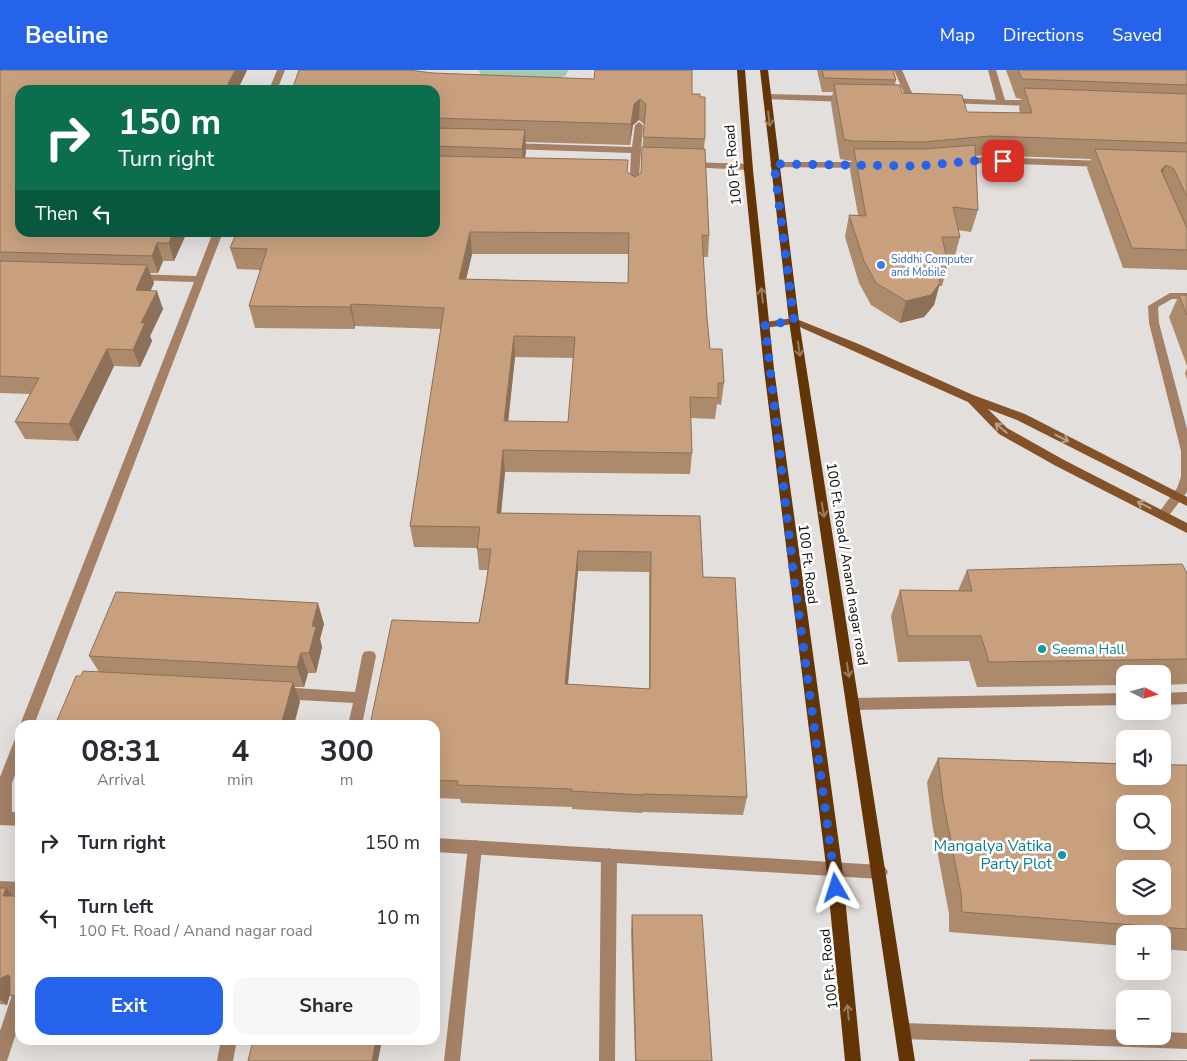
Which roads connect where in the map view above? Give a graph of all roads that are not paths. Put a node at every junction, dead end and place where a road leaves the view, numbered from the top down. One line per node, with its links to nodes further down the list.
1 (281, 70): 6 (street)
2 (741, 70): 21 (main road, 100 Ft. Road)
3 (764, 70): 7 (main road, 100 Ft. Road / Anand nagar road)
4 (898, 70): 9 (street)
5 (992, 70): 11 (street)
6 (275, 85)
7 (766, 98): 8 (street); 18 (main road, 100 Ft. Road / Anand nagar road, one-way to 18)
8 (853, 99)
9 (901, 100)
10 (938, 101): 11 (street)
11 (1001, 102): 12 (street)
12 (1050, 104)
13 (639, 125): 15 (street)
14 (504, 146): 15 (street)
15 (636, 150): 22 (street)
16 (946, 163): 20 (street)
17 (684, 164): 21 (street)
18 (774, 164): 19 (street); 27 (main road, 100 Ft. Road / Anand nagar road)
19 (880, 165)
20 (1119, 165)
21 (748, 167): 28 (main road, 100 Ft. Road, one-way to 21)
22 (605, 176)
23 (216, 237): 25 (street)
24 (124, 277): 25 (street)
25 (200, 279): 40 (street)
26 (1187, 296): 30 (street)
27 (794, 321): 28 (street); 29 (street); 39 (main road, 100 Ft. Road / Anand nagar road, one-way to 39)
28 (765, 325): 48 (main road, 100 Ft. Road)
29 (969, 398): 30 (street, one-way to 30); 31 (street, one-way to 29)
30 (1183, 500): 31 (street)
31 (1163, 516): 32 (street)
32 (1187, 528)
33 (369, 656): 35 (street)
34 (272, 693): 35 (street)
35 (361, 698): 41 (street)
36 (1187, 698): 38 (street)
37 (1116, 699): 39 (street)
38 (1171, 699)
39 (853, 704): 49 (main road, 100 Ft. Road / Anand nagar road)
40 (29, 720)
41 (356, 720)
42 (15, 757): 43 (street)
43 (2, 818): 44 (street)
44 (15, 819)
45 (440, 845): 46 (street)
46 (475, 847): 47 (street); 59 (street)
47 (609, 855): 48 (street); 60 (street)
48 (834, 869): 49 (street); 61 (main road, 100 Ft. Road, one-way to 48)
49 (880, 872): 53 (main road, 100 Ft. Road / Anand nagar road)
50 (0, 888): 51 (street)
51 (15, 889)
52 (15, 1007): 54 (street)
53 (903, 1031): 55 (street); 62 (main road, 100 Ft. Road / Anand nagar road)
54 (4, 1033): 57 (street)
55 (1187, 1041)
56 (228, 1045): 58 (street)
57 (0, 1057)
58 (225, 1061)
59 (452, 1061)
60 (607, 1061)
61 (853, 1061)
62 (907, 1061)

